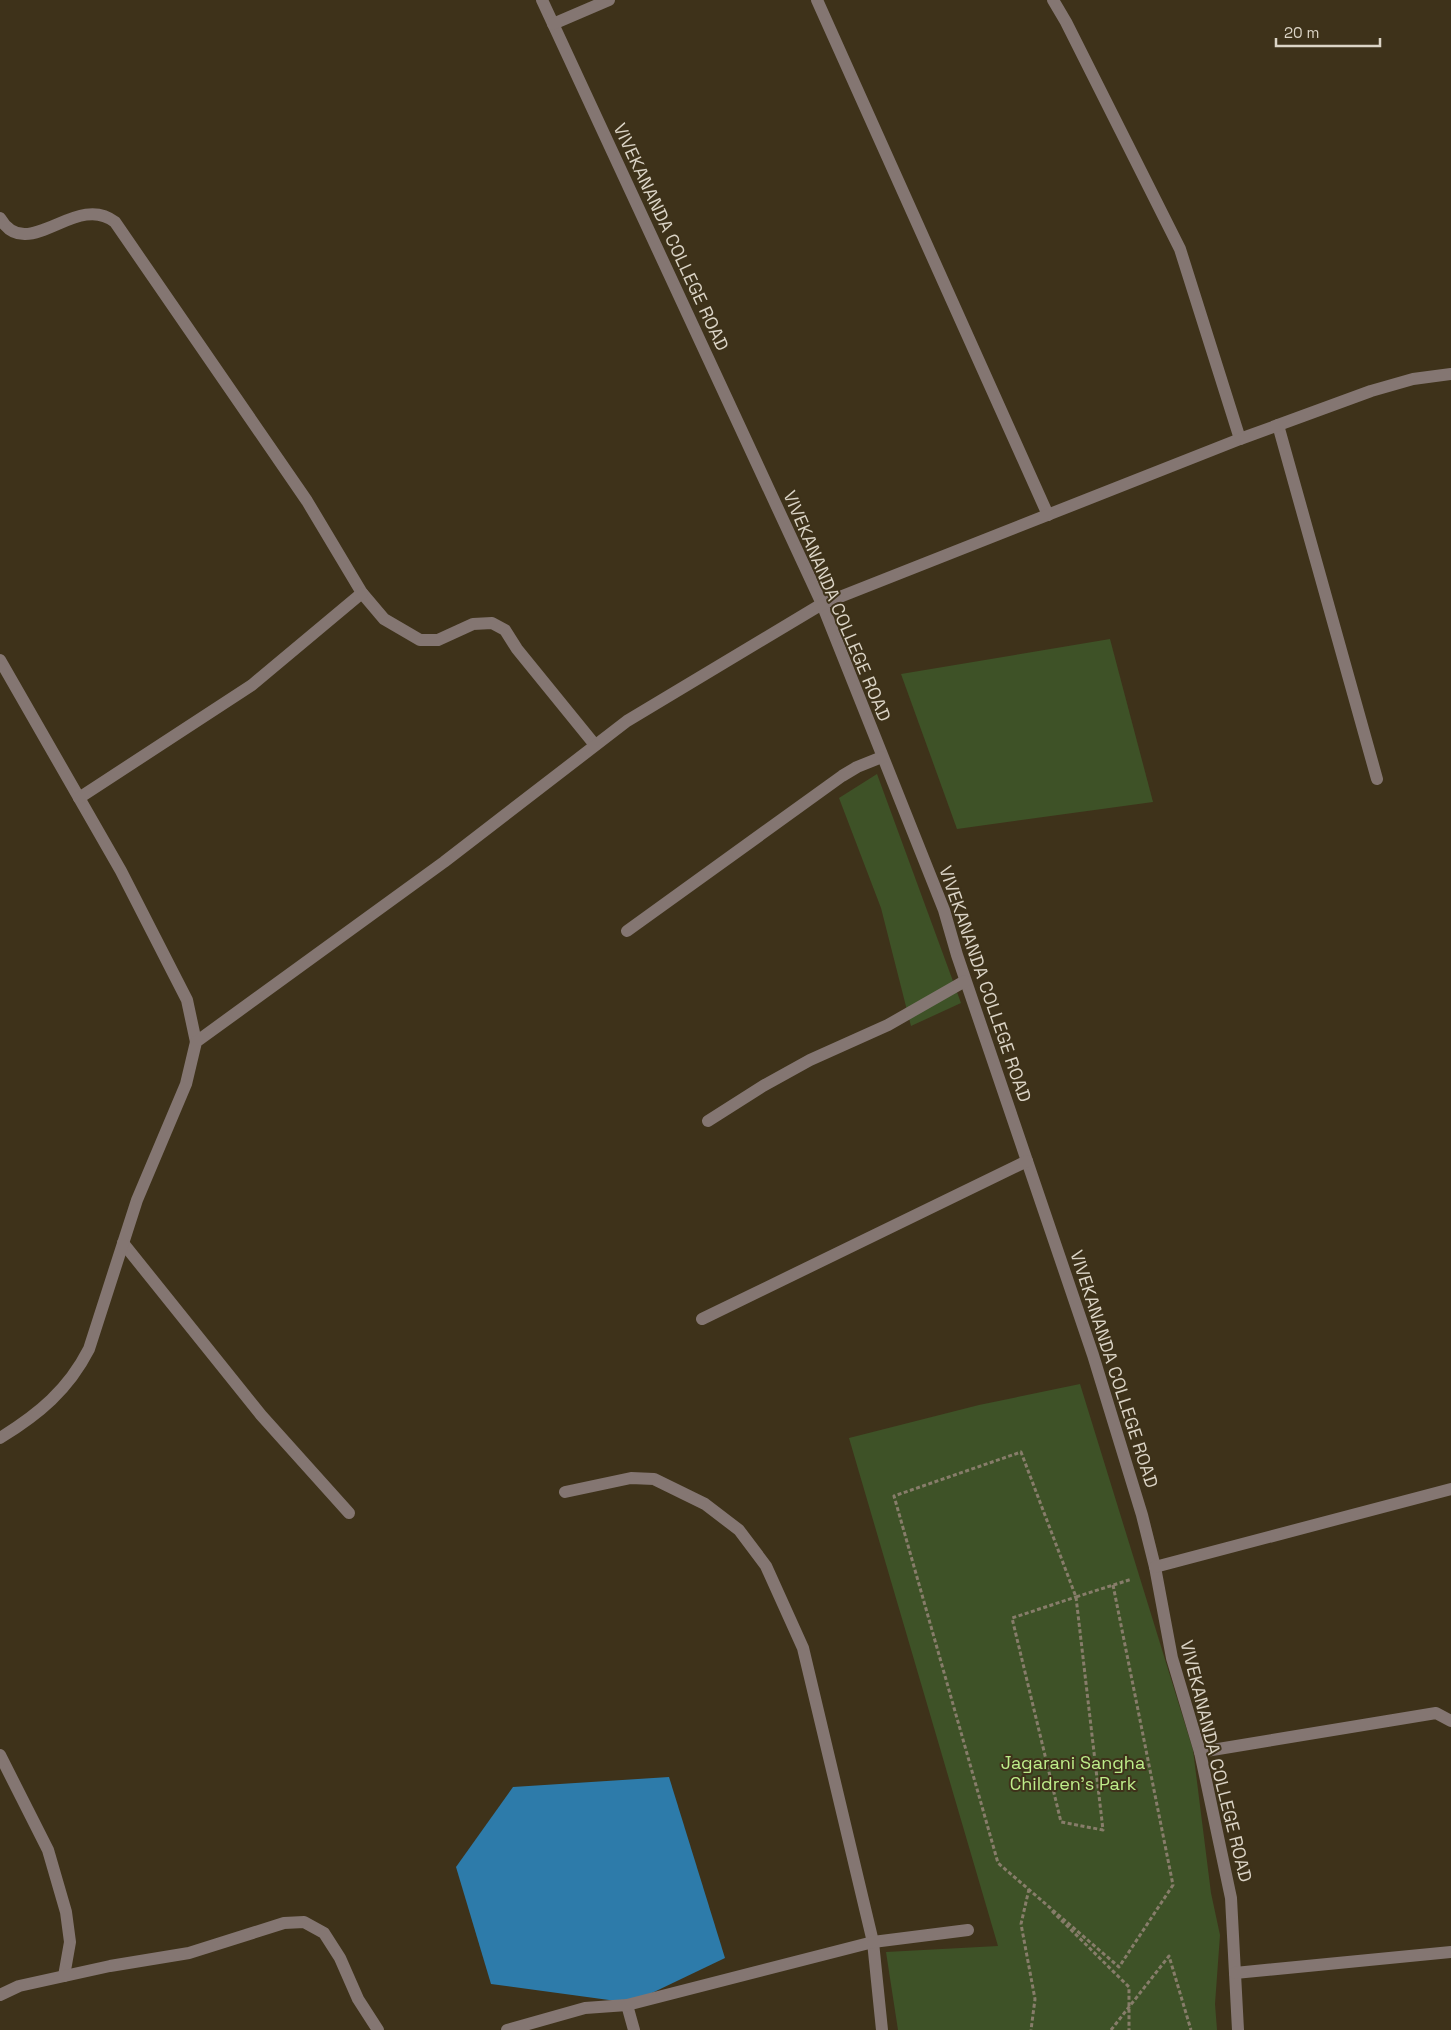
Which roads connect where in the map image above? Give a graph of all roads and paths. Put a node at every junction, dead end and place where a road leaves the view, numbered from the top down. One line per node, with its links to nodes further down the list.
1 (542, 0): 5 (street, VIVEKANANDA COLLEGE ROAD)
2 (609, 0): 5 (street)
3 (817, 0): 10 (street)
4 (1053, 0): 9 (street)
5 (553, 24): 12 (street, VIVEKANANDA COLLEGE ROAD)
6 (0, 218): 11 (street)
7 (1451, 374): 8 (street)
8 (1278, 425): 9 (street); 16 (street)
9 (1240, 440): 10 (street)
10 (1048, 515): 12 (street)
11 (362, 593): 14 (street); 17 (street)
12 (822, 604): 14 (street); 15 (street, VIVEKANANDA COLLEGE ROAD)
13 (0, 660): 17 (street)
14 (595, 745): 20 (street)
15 (882, 757): 18 (street); 19 (street, VIVEKANANDA COLLEGE ROAD)
16 (1377, 779)
17 (79, 798): 20 (street)
18 (627, 931)
19 (965, 980): 21 (street); 22 (street, VIVEKANANDA COLLEGE ROAD)
20 (196, 1042): 23 (street)
21 (708, 1120)
22 (1027, 1161): 24 (street); 29 (street, VIVEKANANDA COLLEGE ROAD)
23 (123, 1243): 25 (street); 28 (street)
24 (702, 1319)
25 (0, 1438)
26 (1451, 1489): 29 (street)
27 (565, 1492): 37 (street)
28 (349, 1513)
29 (1155, 1567): 30 (path); 33 (street, VIVEKANANDA COLLEGE ROAD)
30 (1113, 1585): 31 (path); 35 (path)
31 (1076, 1597): 31 (path); 35 (path)
32 (1451, 1721): 33 (street)
33 (1200, 1752): 39 (street, VIVEKANANDA COLLEGE ROAD)
34 (0, 1755): 40 (street)
35 (1029, 1889): 43 (path); 48 (path)
36 (968, 1930): 37 (street)
37 (873, 1942): 42 (street); 47 (street)
38 (1451, 1952): 39 (street)
39 (1235, 1972): 52 (street, VIVEKANANDA COLLEGE ROAD)
40 (64, 1976): 41 (street); 44 (street)
41 (0, 1995)
42 (627, 2005): 45 (street); 46 (street)
43 (1128, 2007): 49 (path); 50 (path); 51 (path)
44 (378, 2030)
45 (507, 2030)
46 (634, 2030)
47 (882, 2030)
48 (1032, 2030)
49 (1111, 2030)
50 (1129, 2030)
51 (1191, 2030)
52 (1238, 2030)

